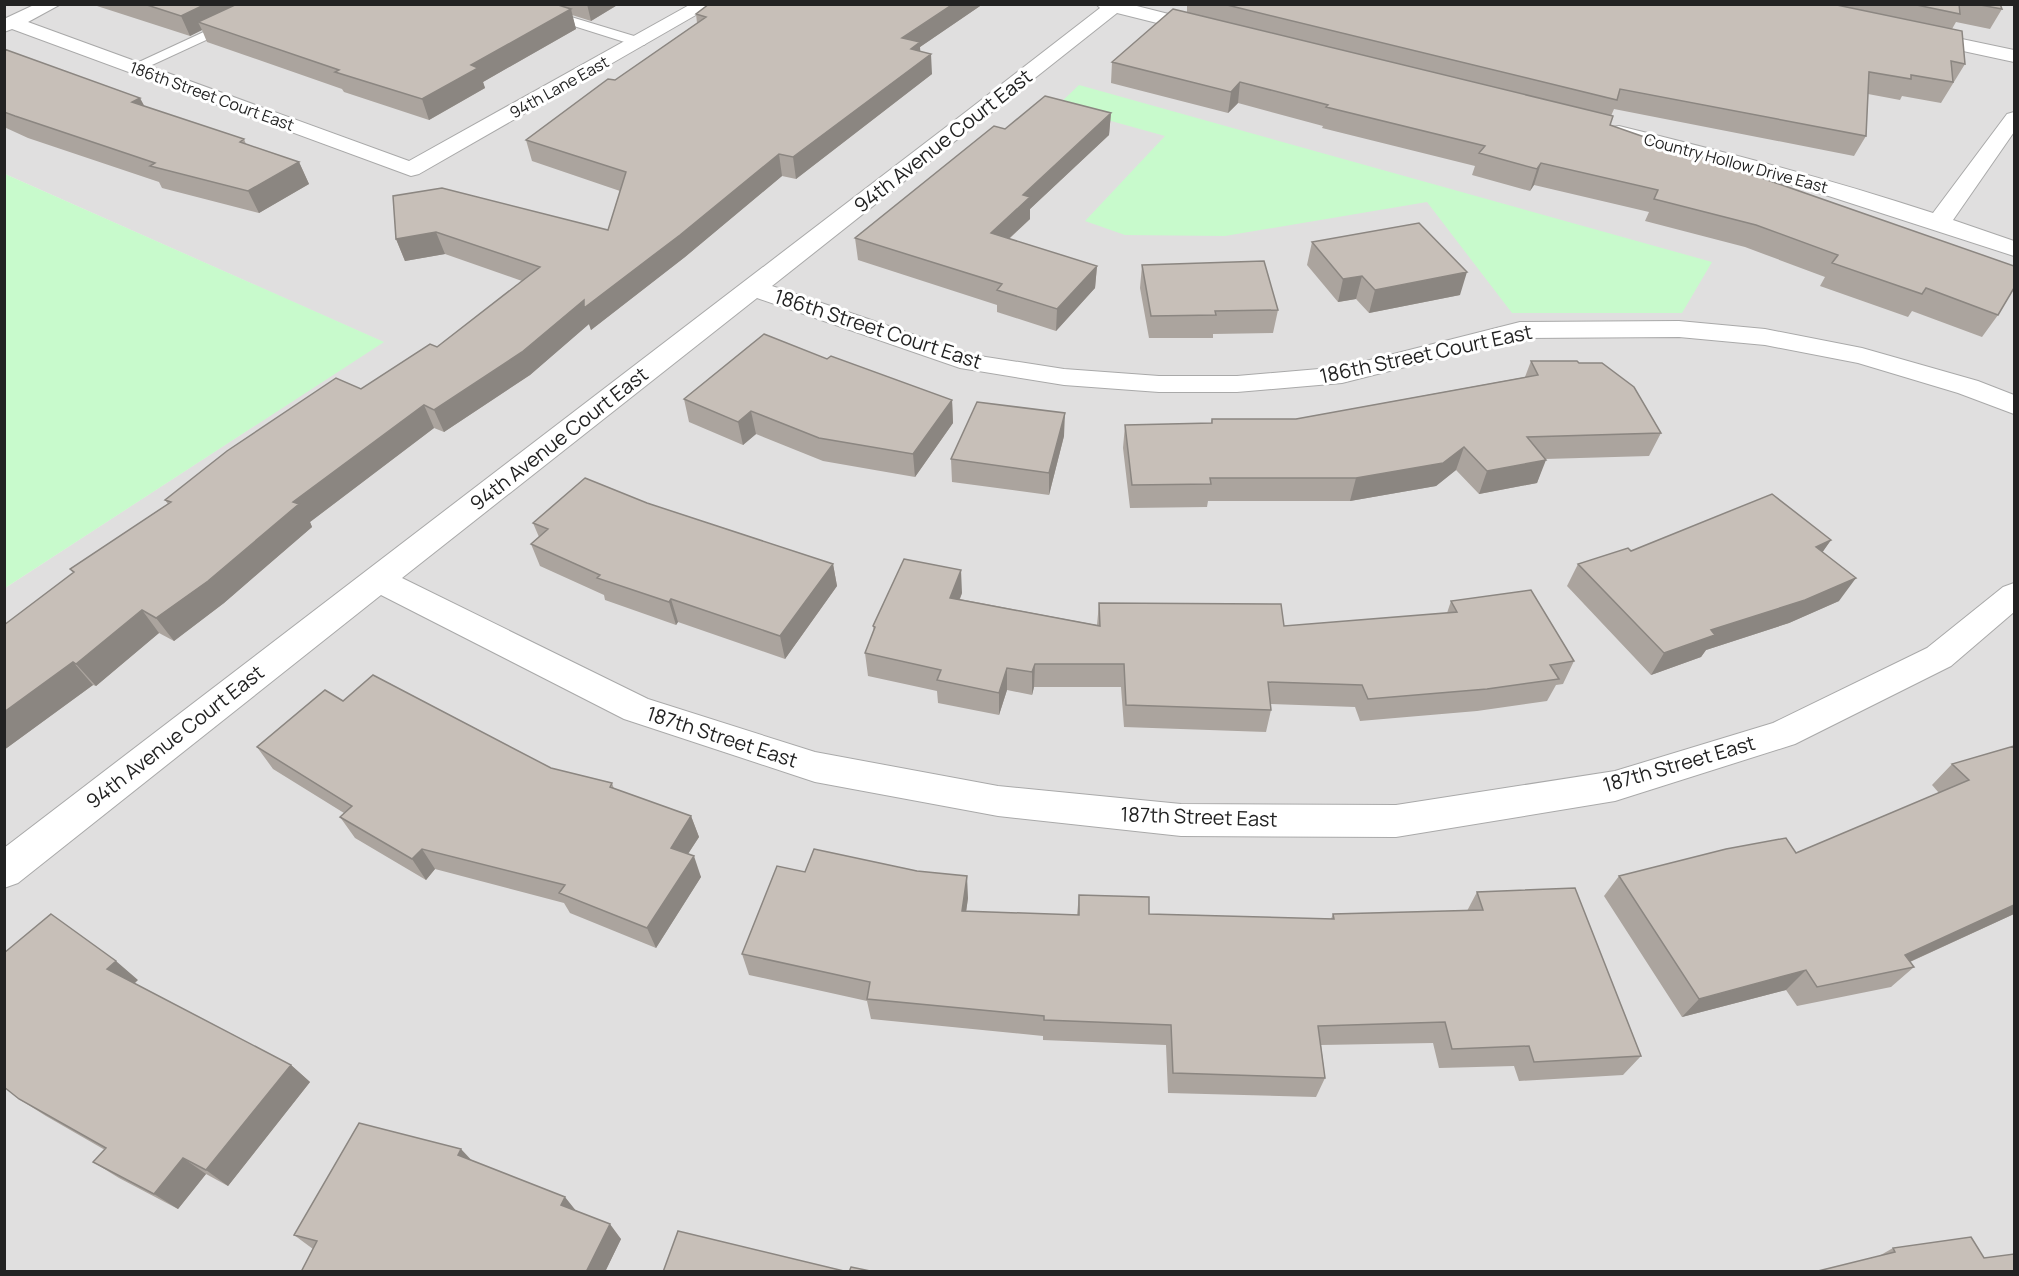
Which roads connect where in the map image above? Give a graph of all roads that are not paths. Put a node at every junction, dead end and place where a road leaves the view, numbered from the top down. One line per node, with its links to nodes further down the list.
1 (52, 4): 6 (street)
2 (277, 4): 11 (lane)
3 (511, 4): 9 (lane)
4 (706, 4): 9 (street, 94th Lane East)
5 (1109, 6): 8 (street); 17 (street, 94th Avenue Court East)
6 (9, 25): 11 (street, 186th Street Court East)
7 (1902, 32): 10 (street)
8 (1228, 35)
9 (639, 42): 14 (street, 94th Lane East)
10 (2014, 56)
11 (134, 68): 14 (street, 186th Street Court East)
12 (2014, 118): 15 (street)
13 (1594, 126): 15 (street, Country Hollow Drive East)
14 (411, 169)
15 (1939, 222): 16 (street, Country Hollow Drive East)
16 (2014, 249)
17 (755, 288): 18 (street, 186th Street Court East); 19 (street, 94th Avenue Court East)
18 (2014, 405)
19 (377, 579): 20 (street, 187th Street East); 21 (street, 94th Avenue Court East)
20 (2014, 595)
21 (4, 871)

